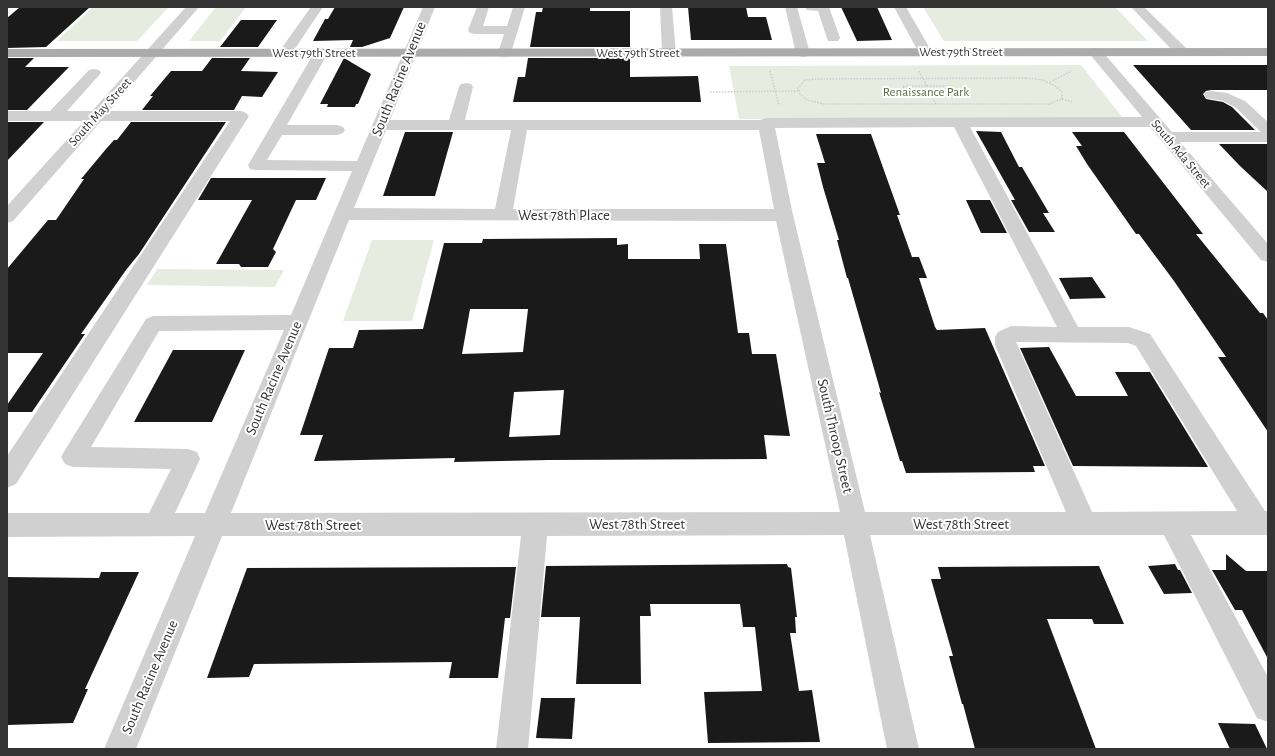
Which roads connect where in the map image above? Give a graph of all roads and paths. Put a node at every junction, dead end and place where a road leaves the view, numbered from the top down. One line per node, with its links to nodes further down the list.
1 (193, 7): 18 (street, South May Street)
2 (317, 7): 19 (street)
3 (429, 7): 21 (street, South Racine Avenue)
4 (483, 7): 11 (street)
5 (519, 7): 11 (street)
6 (666, 7): 23 (street)
7 (791, 7): 24 (street)
8 (811, 7): 12 (street)
9 (900, 7): 13 (street)
10 (1136, 7): 15 (street)
11 (512, 30): 22 (street)
12 (833, 38)
13 (924, 52): 14 (main road, West 79th Street); 24 (main road, West 79th Street)
14 (1095, 52): 15 (main road, West 79th Street); 44 (street, South Ada Street)
15 (1182, 52): 16 (main road, West 79th Street)
16 (1268, 52)
17 (7, 53): 18 (main road, West 79th Street)
18 (152, 53): 19 (main road, West 79th Street); 40 (street, South May Street)
19 (285, 53): 20 (main road, West 79th Street)
20 (321, 53): 21 (main road, West 79th Street); 49 (street)
21 (410, 53): 22 (main road, West 79th Street); 46 (street, South Racine Avenue)
22 (505, 53): 23 (main road, West 79th Street)
23 (669, 53): 24 (main road, West 79th Street)
24 (803, 53)
25 (768, 64): 33 (path)
26 (918, 68): 29 (path)
27 (1074, 70): 30 (path)
28 (94, 73): 42 (street)
29 (923, 78): 30 (path); 31 (path); 34 (path)
30 (1049, 83): 38 (path)
31 (927, 86): 36 (path); 36 (path)
32 (466, 87): 47 (street)
33 (776, 91): 34 (path); 35 (path); 39 (path)
34 (798, 91): 38 (path)
35 (710, 92)
36 (931, 95): 38 (path)
37 (1211, 95): 51 (street)
38 (936, 104)
39 (780, 106)
40 (97, 115): 42 (street); 58 (street, South May Street); 62 (street)
41 (7, 116): 42 (street)
42 (54, 116)
43 (959, 122): 44 (street); 45 (street); 61 (street)
44 (1154, 122): 52 (street, South Ada Street)
45 (767, 124): 48 (street); 57 (street, South Throop Street)
46 (380, 125): 47 (street); 54 (street, South Racine Avenue)
47 (456, 125): 48 (street)
48 (520, 125): 56 (street)
49 (276, 130): 50 (street); 54 (street)
50 (337, 130)
51 (1268, 130)
52 (1166, 137): 53 (street); 59 (street, South Ada Street)
53 (1268, 137)
54 (363, 166): 55 (street, South Racine Avenue)
55 (343, 214): 56 (street, West 78th Place); 60 (street, South Racine Avenue)
56 (503, 215): 57 (street, West 78th Place)
57 (784, 215): 68 (street, South Throop Street)
58 (7, 217)
59 (1268, 256)
60 (298, 322): 66 (street, South Racine Avenue); 70 (street)
61 (1071, 334): 63 (street); 65 (street)
62 (7, 477)
63 (1084, 523): 64 (street, West 78th Street); 68 (street, West 78th Street)
64 (1171, 523): 65 (street, West 78th Street); 71 (street)
65 (1263, 523)
66 (213, 524): 67 (street, West 78th Street); 70 (street, West 78th Street); 72 (street, South Racine Avenue)
67 (534, 524): 68 (street, West 78th Street); 73 (street)
68 (854, 524): 74 (street, South Throop Street)
69 (7, 525): 70 (street, West 78th Street)
70 (156, 525)
71 (1268, 707)
72 (120, 749)
73 (512, 749)
74 (902, 749)

